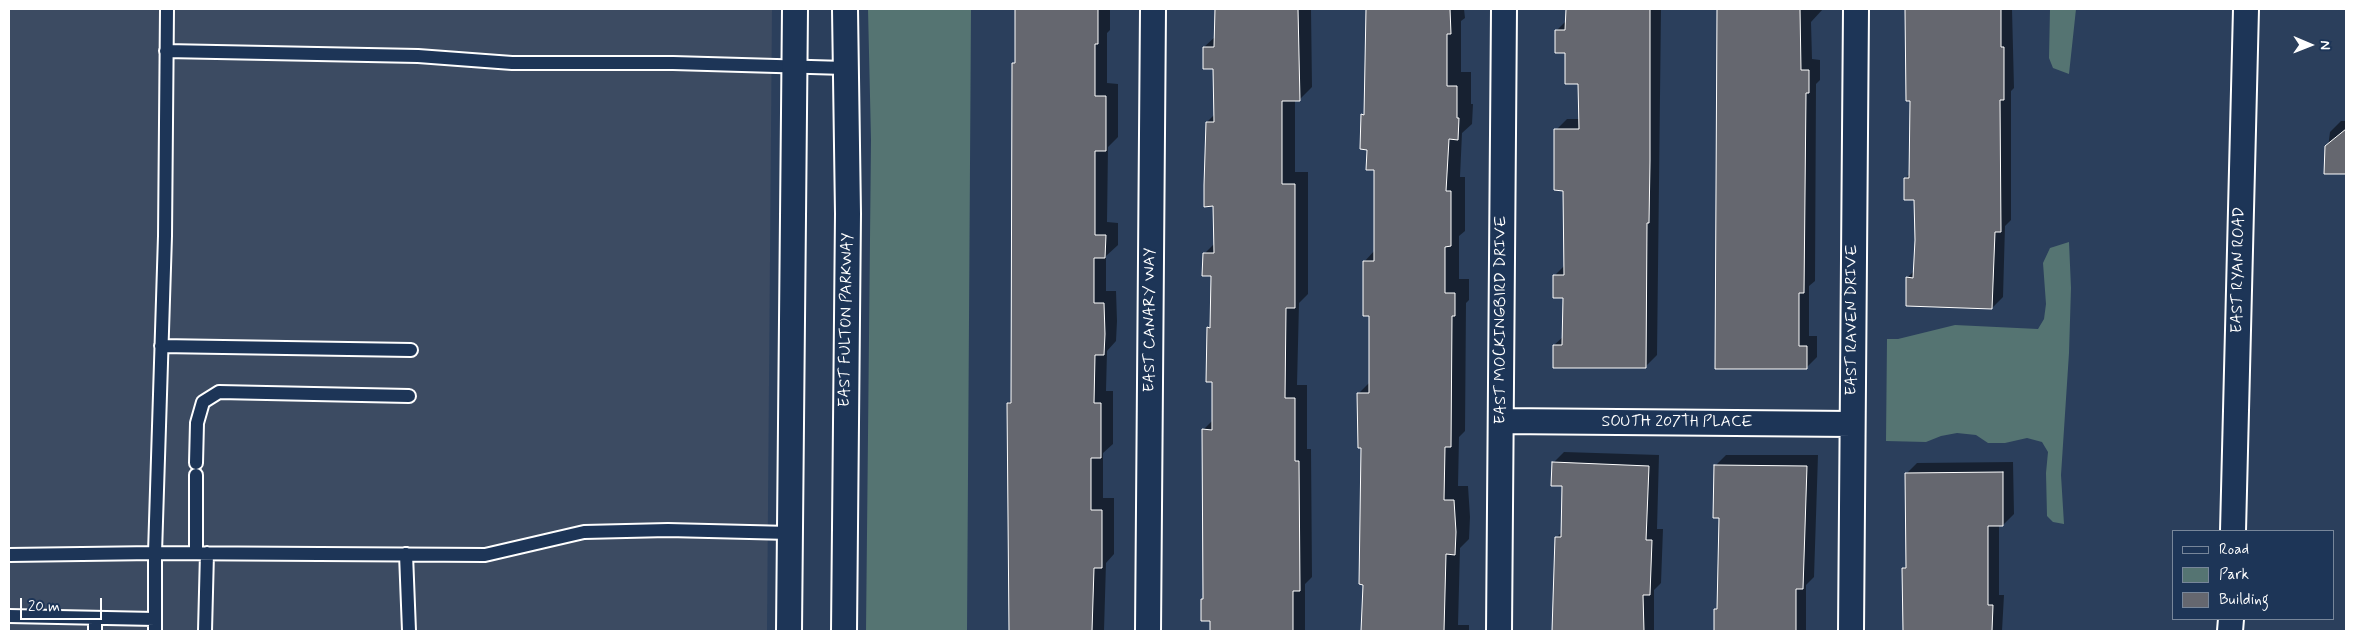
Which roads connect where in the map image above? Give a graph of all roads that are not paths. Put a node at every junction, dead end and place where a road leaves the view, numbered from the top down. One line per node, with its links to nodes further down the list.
1 (167, 9): 8 (lane)
2 (795, 9): 9 (street)
3 (845, 9): 10 (street, EAST FULTON PARKWAY)
4 (1153, 9): 29 (street, EAST CANARY WAY)
5 (1504, 9): 14 (street, EAST MOCKINGBIRD DRIVE)
6 (1856, 9): 15 (street, EAST RAVEN DRIVE)
7 (2246, 9): 16 (street, EAST RYAN ROAD)
8 (166, 51): 9 (lane); 11 (lane)
9 (795, 66): 10 (lane); 17 (street)
10 (845, 68): 28 (street, EAST FULTON PARKWAY)
11 (161, 346): 12 (lane); 18 (lane)
12 (411, 350)
13 (409, 396): 19 (lane)
14 (1501, 421): 15 (street, SOUTH 207TH PLACE); 30 (street, EAST MOCKINGBIRD DRIVE)
15 (1852, 424): 31 (street, EAST RAVEN DRIVE)
16 (2233, 530)
17 (790, 533): 20 (lane); 27 (street)
18 (155, 553): 19 (lane); 21 (lane); 24 (lane)
19 (201, 553): 20 (lane); 25 (lane)
20 (406, 554): 26 (lane)
21 (9, 555)
22 (9, 616): 23 (lane)
23 (95, 625): 24 (lane)
24 (155, 625)
25 (206, 631)
26 (409, 631)
27 (789, 631)
28 (844, 631)
29 (1148, 631)
30 (1498, 631)
31 (1851, 631)

